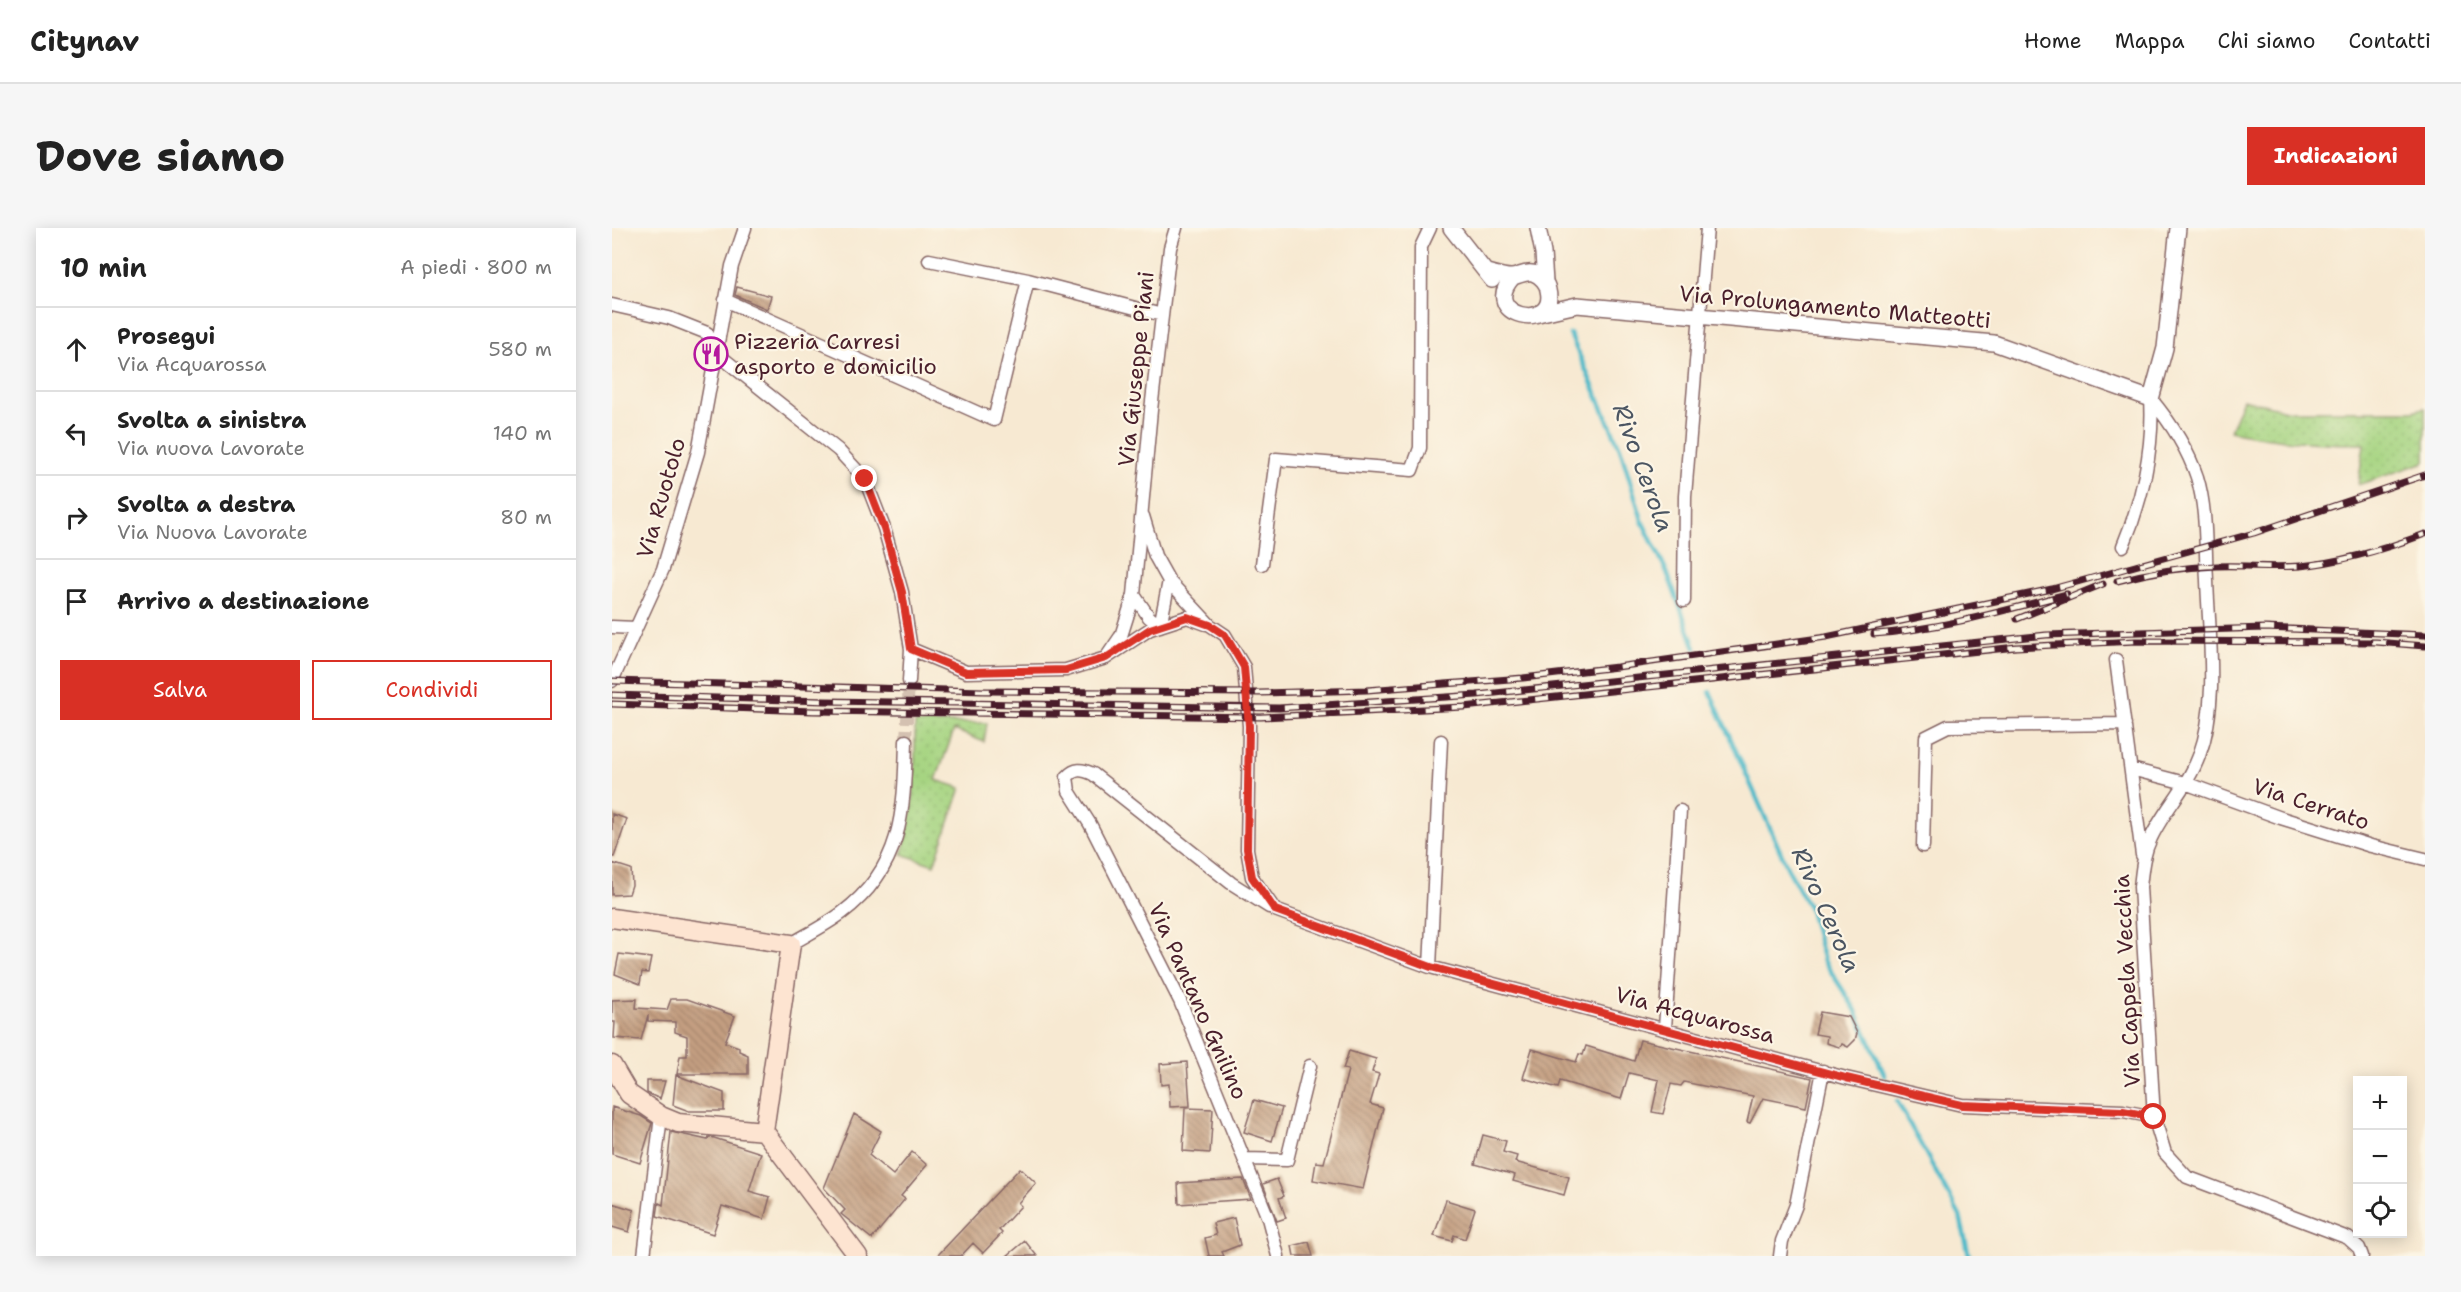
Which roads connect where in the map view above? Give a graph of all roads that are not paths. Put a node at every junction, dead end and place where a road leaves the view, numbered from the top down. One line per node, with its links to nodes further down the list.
1 (745, 228): 15 (street, Via Ruotolo)
2 (1176, 228): 19 (street, Via Giuseppe Piani)
3 (1430, 228): 25 (street)
4 (1451, 228): 10 (street, Via Prolungamento Matteotti)
5 (1538, 228): 8 (street)
6 (1707, 228): 20 (street)
7 (2178, 228): 22 (street)
8 (1543, 253): 11 (street); 13 (street)
9 (929, 260): 12 (street)
10 (1488, 272): 11 (street, Via Prolungamento Matteotti); 14 (street, Via Prolungamento Matteotti)
11 (1516, 276): 13 (street, Via Prolungamento Matteotti); 14 (street)
12 (1028, 280): 15 (street); 19 (street)
13 (1547, 285): 17 (street, Via Prolungamento Matteotti); 18 (street)
14 (1504, 297): 18 (street, Via Prolungamento Matteotti)
15 (725, 300): 21 (street, Via Ruotolo)
16 (612, 305): 21 (street)
17 (1577, 305): 18 (street, Via Prolungamento Matteotti); 20 (street, Via Prolungamento Matteotti)
18 (1538, 314)
19 (1162, 315): 23 (street, Via Giuseppe Piani)
20 (1698, 316): 22 (street, Via Prolungamento Matteotti); 28 (street)
21 (715, 352): 32 (street, Via Ruotolo); 33 (street)
22 (2151, 399): 24 (street); 43 (street, Via Cappela Vecchia)
23 (1143, 516): 26 (street); 27 (street, Via Giuseppe Piani)
24 (2123, 546)
25 (1262, 564)
26 (1169, 580): 29 (street); 30 (street)
27 (1134, 595): 30 (street); 34 (street, Via Giuseppe Piani)
28 (1684, 601)
29 (1210, 625): 30 (street); 48 (street)
30 (1160, 626): 34 (street)
31 (612, 627): 32 (street)
32 (636, 628): 36 (street, Via Ruotolo)
33 (911, 649): 34 (street); 37 (street)
34 (1106, 658)
35 (2116, 660): 38 (street)
36 (612, 681)
37 (909, 681)
38 (2125, 724): 41 (street); 45 (street)
39 (906, 741): 50 (street)
40 (1442, 741): 51 (street)
41 (2131, 769): 43 (street, Via Cerrato); 47 (street)
42 (1071, 772): 48 (street, Via Acquarossa); 59 (street, Via Pantano Gnilino)
43 (2186, 783): 46 (street, Via Cerrato); 47 (street, Via Cappela Vecchia)
44 (1680, 812): 52 (street)
45 (1923, 846)
46 (2425, 859)
47 (2143, 860): 57 (street, Via Cappela Vecchia)
48 (1275, 910): 51 (street, Via Acquarossa)
49 (612, 918): 50 (main road)
50 (791, 944): 58 (main road)
51 (1431, 967): 52 (street, Via Acquarossa)
52 (1665, 1028): 55 (street, Via Acquarossa)
53 (612, 1065): 56 (main road)
54 (1310, 1066): 59 (street)
55 (1823, 1071): 57 (street, Via Acquarossa); 63 (street)
56 (661, 1116): 58 (main road); 60 (street)
57 (2154, 1117): 64 (street)
58 (764, 1131): 61 (main road)
59 (1244, 1159): 62 (street, Via Pantano Gnilino)
60 (645, 1256)
61 (858, 1256)
62 (1278, 1256)
63 (1780, 1256)
64 (2362, 1256)

